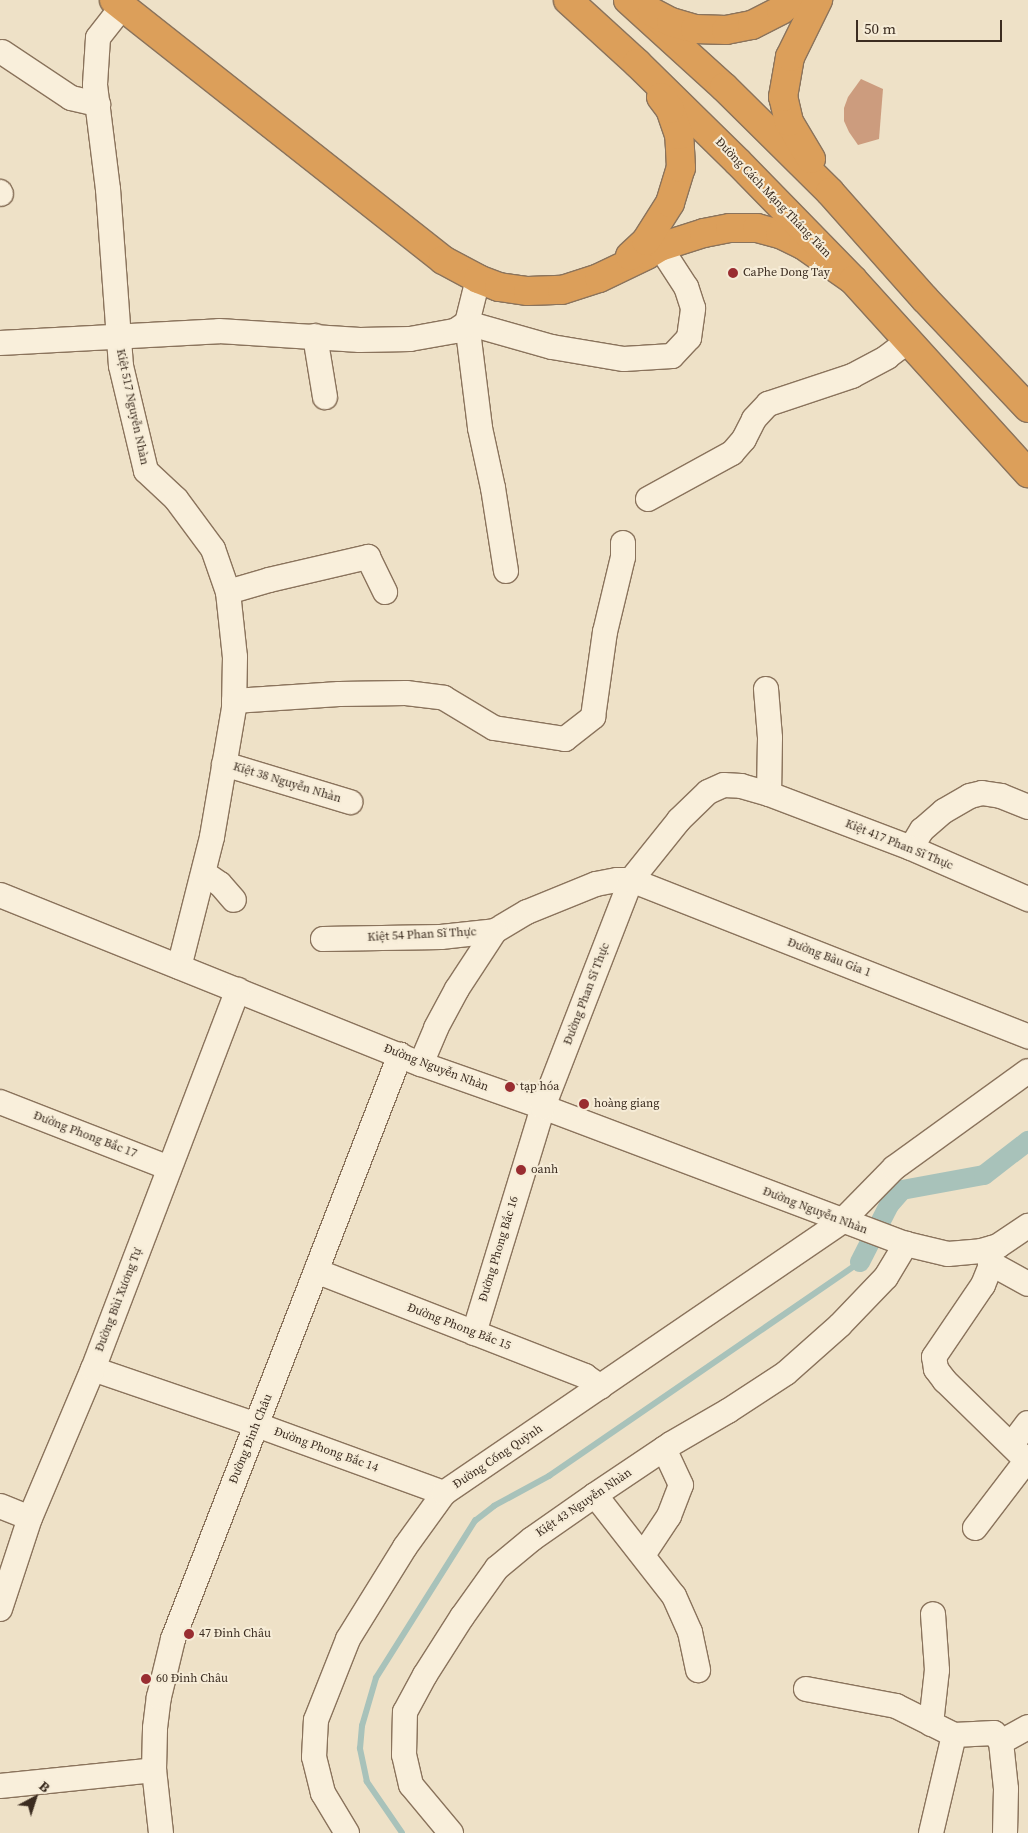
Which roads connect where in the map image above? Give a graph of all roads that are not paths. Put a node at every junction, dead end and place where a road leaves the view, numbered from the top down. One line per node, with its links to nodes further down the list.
1 (568, 0): 7 (highway, Đường Cách Mạng Tháng Tám)
2 (629, 0): 3 (highway); 9 (highway)
3 (794, 0)
4 (818, 0): 9 (highway)
5 (118, 3): 8 (street, Kiệt 517 Nguyễn Nhàn); 12 (highway)
6 (1, 54): 8 (street)
7 (637, 62): 11 (highway); 13 (highway, Đường Cách Mạng Tháng Tám)
8 (98, 104): 15 (street, Kiệt 517 Nguyễn Nhàn)
9 (830, 192): 20 (highway)
10 (660, 246): 11 (highway); 13 (highway); 14 (street)
11 (614, 270): 12 (highway)
12 (478, 279): 14 (street)
13 (853, 280): 17 (highway, Đường Cách Mạng Tháng Tám)
14 (467, 323): 16 (street); 24 (street)
15 (117, 336): 16 (street); 18 (street); 25 (street, Kiệt 517 Nguyễn Nhàn)
16 (315, 336): 19 (street)
17 (908, 341): 21 (highway, Đường Cách Mạng Tháng Tám); 22 (street)
18 (0, 343)
19 (324, 396)
20 (1028, 408)
21 (1028, 473)
22 (648, 499)
23 (623, 543): 28 (street)
24 (506, 571)
25 (228, 592): 26 (street); 28 (street, Kiệt 517 Nguyễn Nhàn)
26 (384, 592)
27 (766, 689): 30 (street)
28 (234, 704): 29 (street, Kiệt 38 Nguyễn Nhàn)
29 (224, 764): 31 (street, Kiệt 38 Nguyễn Nhàn); 34 (street, Kiệt 38 Nguyễn Nhàn)
30 (769, 794): 33 (street, Kiệt 417 Phan Sĩ Thực); 35 (street, Kiệt 417 Phan Sĩ Thực)
31 (350, 802)
32 (1028, 807): 33 (street)
33 (911, 848): 37 (street, Kiệt 417 Phan Sĩ Thực)
34 (204, 873): 38 (street); 41 (street, Kiệt 38 Nguyễn Nhàn)
35 (631, 880): 39 (street, Kiệt 54 Phan Sĩ Thực); 43 (street, Đường Bàu Gia 1); 47 (street, Đường Phan Sĩ Thực)
36 (0, 895): 41 (street, Đường Nguyễn Nhàn)
37 (1028, 899)
38 (234, 900)
39 (496, 931): 40 (street, Kiệt 54 Phan Sĩ Thực); 44 (street, Đường Đinh Châu)
40 (323, 939)
41 (179, 967): 42 (street, Đường Nguyễn Nhàn)
42 (238, 990): 44 (street, Đường Nguyễn Nhàn); 48 (street, Đường Bùi Xương Tự)
43 (1028, 1036)
44 (411, 1060): 47 (street, Đường Nguyễn Nhàn); 53 (street, Đường Đinh Châu)
45 (1028, 1071): 49 (street, Đường Cống Quỳnh)
46 (0, 1102): 48 (street, Đường Phong Bắc 17)
47 (543, 1107): 49 (street, Đường Nguyễn Nhàn); 55 (street, Đường Phong Bắc 16)
48 (169, 1168): 56 (street, Đường Bùi Xương Tự)
49 (850, 1224): 51 (street, Đường Nguyễn Nhàn); 57 (street, Đường Cống Quỳnh)
50 (1028, 1226): 52 (street, Đường Nguyễn Nhàn)
51 (901, 1242): 52 (street, Đường Nguyễn Nhàn); 60 (street, Kiệt 43 Nguyễn Nhàn)
52 (991, 1256): 54 (street); 61 (street)
53 (316, 1271): 55 (street, Đường Phong Bắc 15); 59 (street, Đường Đinh Châu)
54 (1028, 1284)
55 (474, 1333): 57 (street, Đường Phong Bắc 15)
56 (93, 1369): 59 (street, Đường Phong Bắc 14); 65 (street, Đường Bùi Xương Tự)
57 (601, 1387): 62 (street, Đường Cống Quỳnh)
58 (1028, 1423): 61 (street)
59 (257, 1425): 62 (street, Đường Phong Bắc 14); 76 (street, Đường Đinh Châu)
60 (664, 1449): 63 (street, Kiệt 43 Nguyễn Nhàn); 67 (street)
61 (1018, 1451): 66 (street)
62 (444, 1493): 79 (street, Đường Cống Quỳnh)
63 (595, 1495): 67 (street); 80 (street, Kiệt 43 Nguyễn Nhàn)
64 (0, 1506): 65 (street)
65 (30, 1518): 68 (street, Đường Bùi Xương Tự)
66 (975, 1528)
67 (642, 1555): 70 (street)
68 (0, 1609)
69 (933, 1614): 72 (street)
70 (698, 1670)
71 (806, 1689): 72 (street)
72 (931, 1724): 74 (street)
73 (1028, 1727): 75 (street)
74 (954, 1735): 75 (street); 81 (street)
75 (1001, 1742): 82 (street)
76 (154, 1770): 77 (street); 78 (street, Đường Đinh Châu)
77 (0, 1786)
78 (162, 1833)
79 (347, 1833)
80 (451, 1833)
81 (932, 1833)
82 (1006, 1833)

